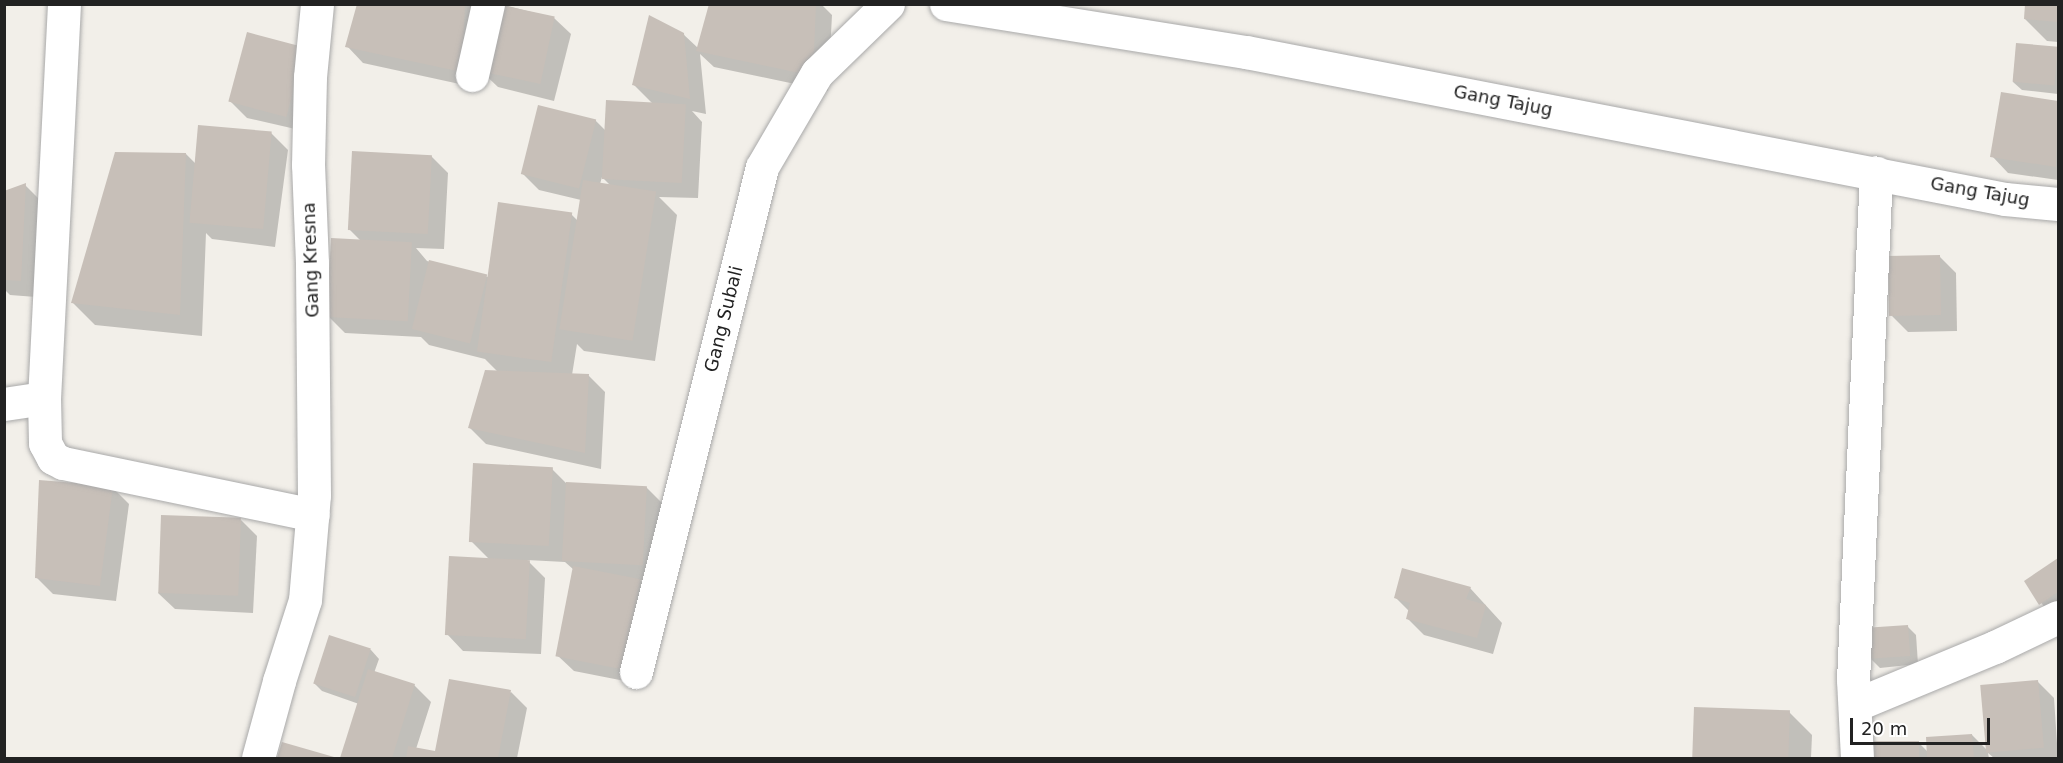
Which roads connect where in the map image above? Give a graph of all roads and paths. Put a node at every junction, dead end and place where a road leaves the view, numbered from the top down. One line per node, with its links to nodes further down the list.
1 (64, 4): 9 (street)
2 (317, 4): 11 (street, Gang Kresna)
3 (488, 4): 6 (street)
4 (888, 4): 13 (street, Gang Subali)
5 (955, 5): 7 (street, Gang Tajug)
6 (472, 75)
7 (1876, 173): 8 (street, Gang Tajug); 14 (street)
8 (2058, 204)
9 (44, 398): 10 (street); 11 (street)
10 (4, 404)
11 (313, 515): 15 (street, Gang Kresna)
12 (2058, 617): 14 (street)
13 (636, 672)
14 (1855, 705): 16 (street)
15 (258, 759)
16 (1857, 759)

